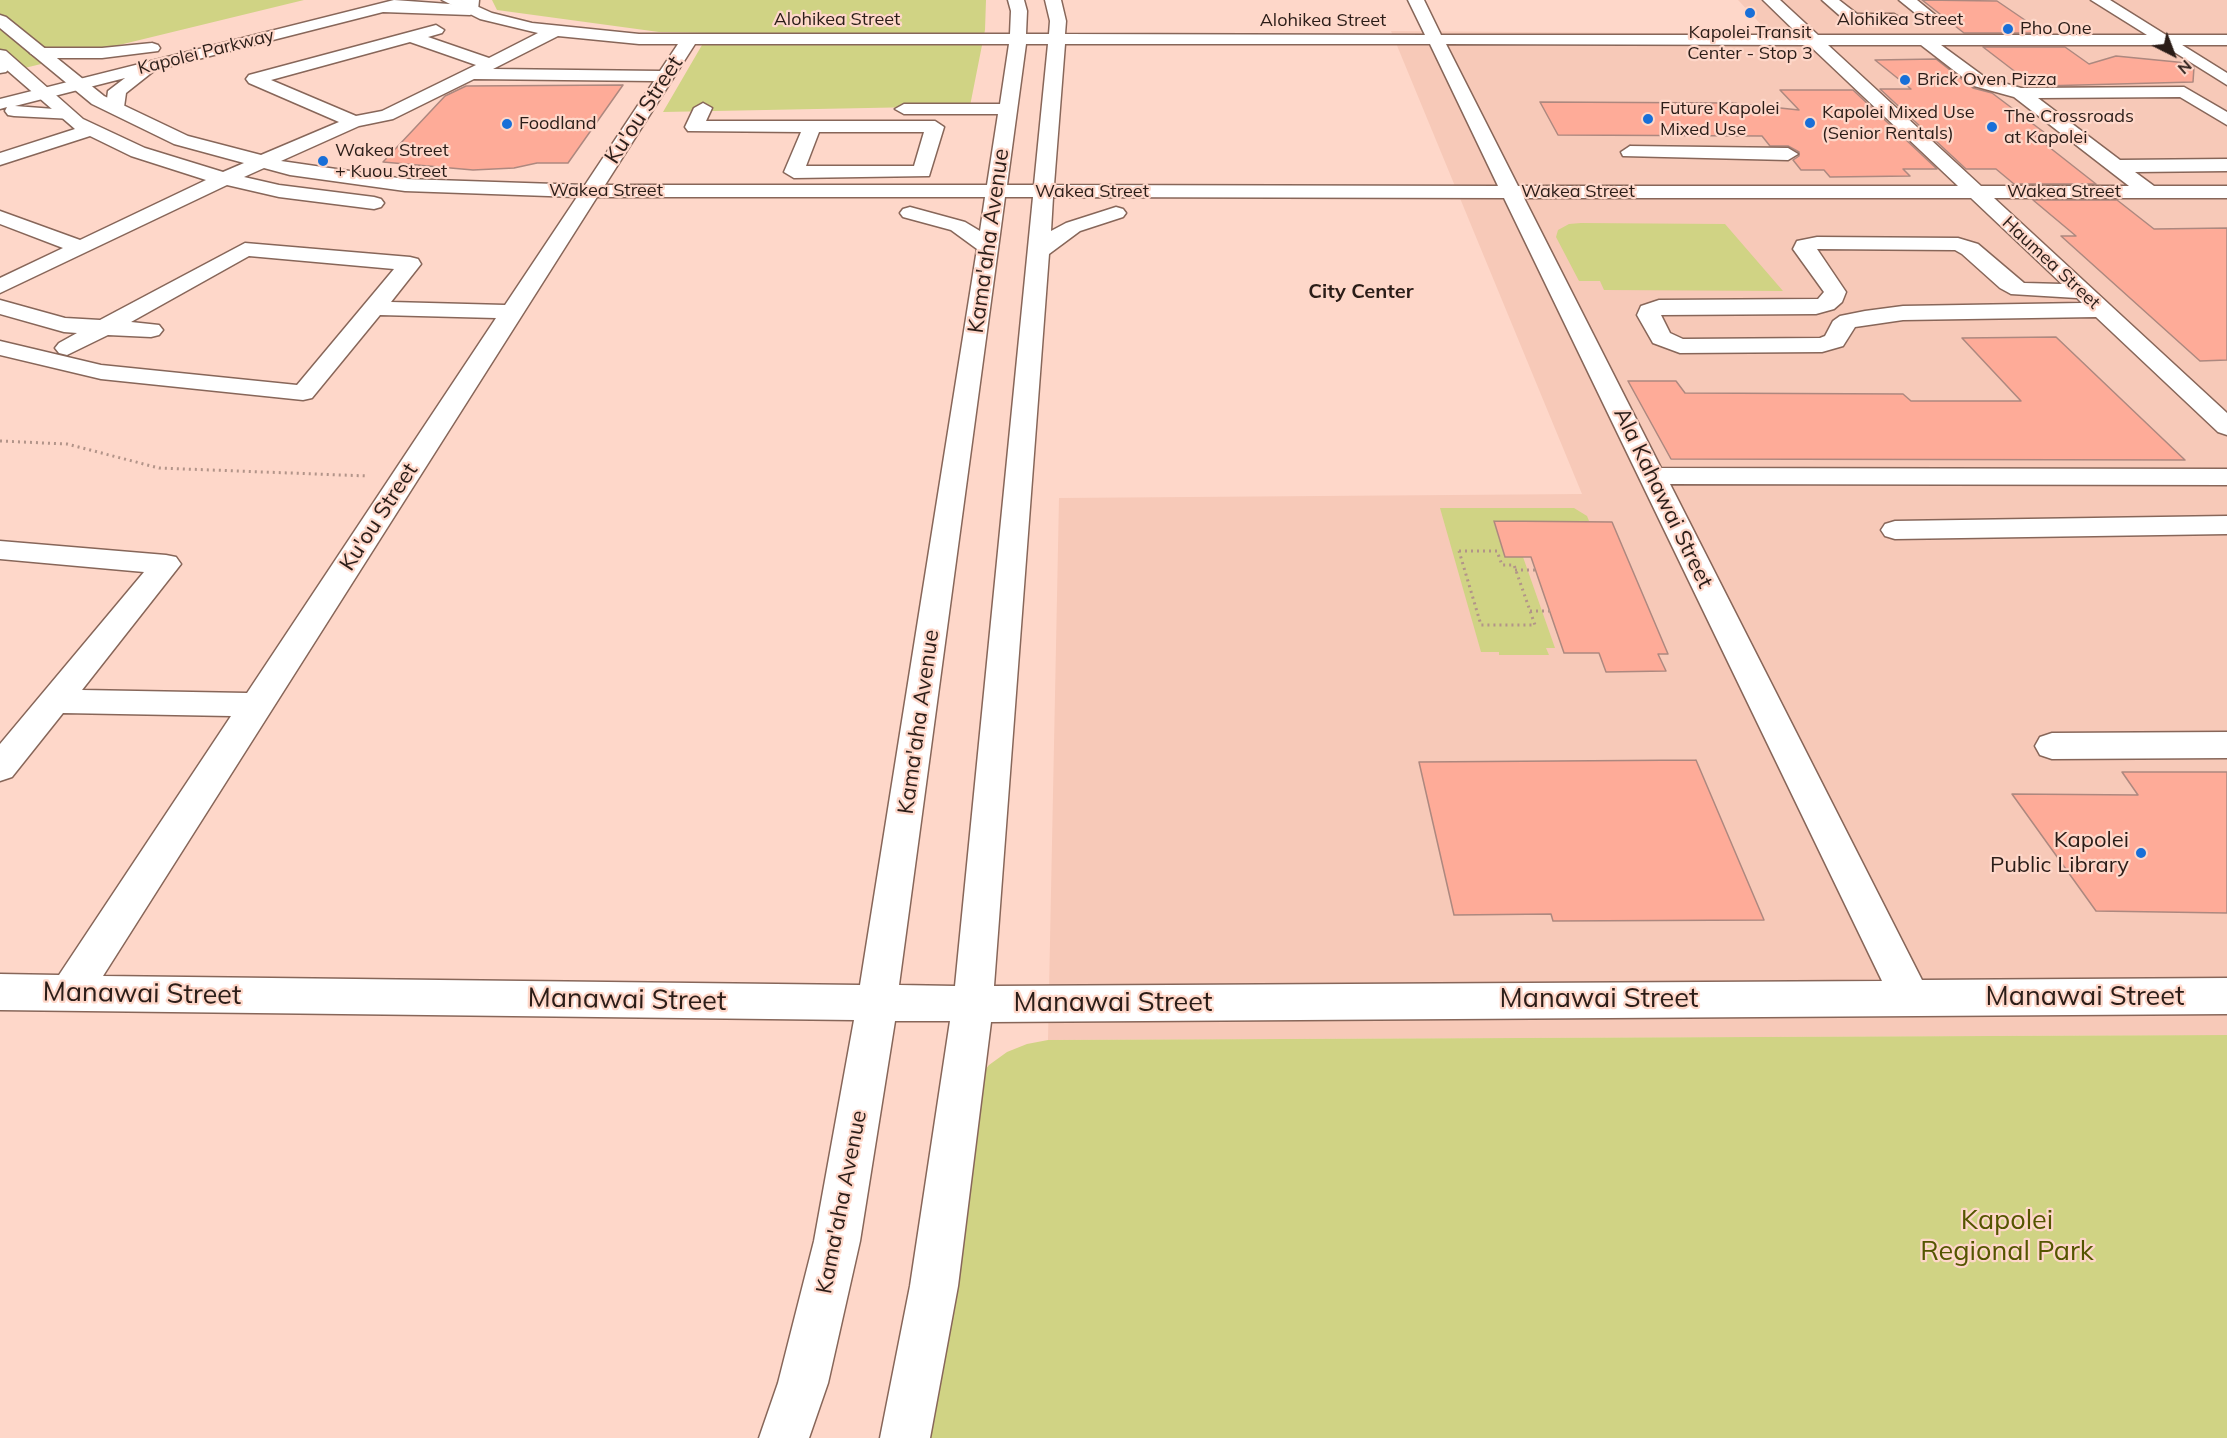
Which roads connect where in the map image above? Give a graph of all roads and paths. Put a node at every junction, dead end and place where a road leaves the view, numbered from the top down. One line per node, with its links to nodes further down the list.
1 (346, 0): 13 (street, Kapolei Parkway)
2 (412, 0): 12 (street, Kapolei Parkway)
3 (450, 0): 11 (street, Alohikea Street)
4 (1016, 0): 21 (street, Kama'aha Avenue)
5 (1053, 0): 22 (street, Kama'aha Avenue)
6 (1416, 0): 23 (street, Ala Kahawai Street)
7 (1771, 0): 19 (street, Haumea Street)
8 (1830, 0): 14 (street)
9 (1908, 0): 14 (street)
10 (2099, 0): 25 (street)
11 (470, 5): 12 (street); 28 (street, Alohikea Street)
12 (364, 12): 34 (street, Kapolei Parkway)
13 (278, 17)
14 (1892, 19): 24 (street)
15 (0, 20): 29 (street, Wakea Street)
16 (2174, 23): 26 (street)
17 (436, 30): 18 (street)
18 (412, 37): 35 (street); 55 (street)
19 (1813, 39): 23 (street, Alohikea Street); 24 (street, Alohikea Street); 70 (street, Haumea Street)
20 (689, 40): 21 (street, Alohikea Street); 28 (street, Alohikea Street); 37 (street, Ku'ou Street)
21 (1018, 40): 22 (street, Alohikea Street); 50 (street, Kama'aha Avenue)
22 (1057, 40): 23 (street, Alohikea Street); 61 (street, Kama'aha Avenue)
23 (1436, 40): 78 (street, Ala Kahawai Street)
24 (1922, 40): 25 (street, Alohikea Street); 30 (street)
25 (2164, 40): 26 (street, Alohikea Street); 39 (street)
26 (2203, 40): 27 (street, Alohikea Street); 32 (street)
27 (2227, 40)
28 (550, 47): 35 (street); 35 (street)
29 (37, 52): 36 (street, Wakea Street); 36 (street, Kapolei Parkway)
30 (1941, 52): 31 (street); 42 (street)
31 (2012, 54)
32 (2227, 55)
33 (4, 61): 38 (street)
34 (160, 64): 40 (street, Kapolei Parkway); 45 (street)
35 (483, 68): 37 (street); 55 (street)
36 (60, 70): 38 (street, Kapolei Parkway); 40 (street, Wakea Street)
37 (666, 76): 46 (street, Ku'ou Street)
38 (27, 79): 41 (street, Kapolei Parkway); 43 (street)
39 (2227, 80)
40 (79, 84): 43 (street, Kapolei Parkway); 45 (street, Wakea Street)
41 (0, 85)
42 (2020, 93): 54 (street); 64 (street)
43 (43, 94): 44 (street, Kapolei Parkway); 52 (street)
44 (0, 104)
45 (116, 107): 62 (street, Wakea Street)
46 (664, 108): 47 (street); 77 (street, Ku'ou Street)
47 (704, 108): 48 (street); 56 (street)
48 (726, 108)
49 (805, 108): 53 (street)
50 (1007, 109): 53 (street); 59 (street, Kama'aha Avenue)
51 (0, 111): 52 (street)
52 (67, 115): 57 (street)
53 (870, 118): 56 (street); 65 (street); 65 (street)
54 (2227, 120)
55 (354, 122): 62 (street)
56 (812, 127): 65 (street)
57 (90, 130): 60 (street); 66 (street)
58 (1788, 154): 69 (street)
59 (1002, 156): 73 (street, Kama'aha Avenue); 75 (street)
60 (0, 159)
61 (1044, 160): 68 (street); 74 (street, Kama'aha Avenue)
62 (260, 162): 66 (street); 77 (street, Wakea Street)
63 (2227, 165): 64 (street)
64 (2115, 166): 71 (street)
65 (855, 171): 67 (street)
66 (223, 179): 76 (street); 89 (street)
67 (849, 192): 75 (street, Wakea Street); 77 (street, Wakea Street)
68 (1118, 192): 74 (street, Wakea Street); 78 (street, Wakea Street)
69 (1658, 192): 70 (street, Wakea Street); 78 (street, Wakea Street)
70 (1976, 192): 71 (street, Wakea Street); 81 (street, Haumea Street)
71 (2149, 192): 72 (street, Wakea Street)
72 (2227, 192)
73 (995, 202): 74 (street, Wakea Street); 75 (street, Wakea Street); 88 (street, Kama'aha Avenue)
74 (1041, 202): 85 (street, Wakea Street); 90 (street, Kama'aha Avenue)
75 (909, 203): 84 (street, Wakea Street); 88 (street)
76 (391, 204)
77 (581, 207): 96 (street, Ku'ou Street)
78 (1517, 207): 105 (street, Ala Kahawai Street)
79 (2227, 211): 83 (street, Wakea Street)
80 (1967, 212): 81 (street, Wakea Street)
81 (1998, 212): 82 (street, Wakea Street); 92 (street, Haumea Street)
82 (2027, 212)
83 (2080, 212)
84 (887, 213)
85 (1116, 213): 86 (street, Wakea Street); 90 (street)
86 (1140, 213)
87 (4, 223): 89 (street)
88 (988, 247): 124 (street, Kama'aha Avenue)
89 (80, 248): 91 (street)
90 (1037, 254): 125 (street, Kama'aha Avenue)
91 (0, 286)
92 (2083, 292): 95 (street, Haumea Street); 95 (street)
93 (0, 306): 97 (street)
94 (374, 308): 96 (street); 98 (street); 101 (street)
95 (2102, 310): 103 (street, Haumea Street)
96 (512, 312): 106 (street, Ku'ou Street)
97 (34, 316): 98 (street); 100 (street)
98 (104, 327): 99 (street); 102 (street)
99 (151, 330)
100 (0, 336)
101 (0, 348)
102 (67, 348)
103 (2227, 427)
104 (0, 441): 106 (path)
105 (1652, 476): 107 (street); 123 (street, Ala Kahawai Street)
106 (405, 477): 116 (street, Ku'ou Street)
107 (2227, 477)
108 (2227, 525): 109 (street)
109 (1895, 530)
110 (0, 550): 115 (street)
111 (1515, 570): 112 (path); 113 (path); 113 (path)
112 (1536, 570)
113 (1530, 611): 114 (path)
114 (1551, 611)
115 (55, 701): 116 (street); 119 (street)
116 (257, 705): 121 (street, Ku'ou Street)
117 (2227, 745): 118 (street)
118 (2052, 746)
119 (0, 768)
120 (0, 992): 121 (street, Manawai Street)
121 (69, 994): 124 (street, Manawai Street)
122 (2227, 996): 123 (street, Manawai Street)
123 (1910, 997): 125 (street, Manawai Street)
124 (878, 1003): 125 (street, Manawai Street); 126 (street, Kama'aha Avenue)
125 (974, 1004): 127 (street, Kama'aha Avenue)
126 (784, 1438)
127 (905, 1438)

